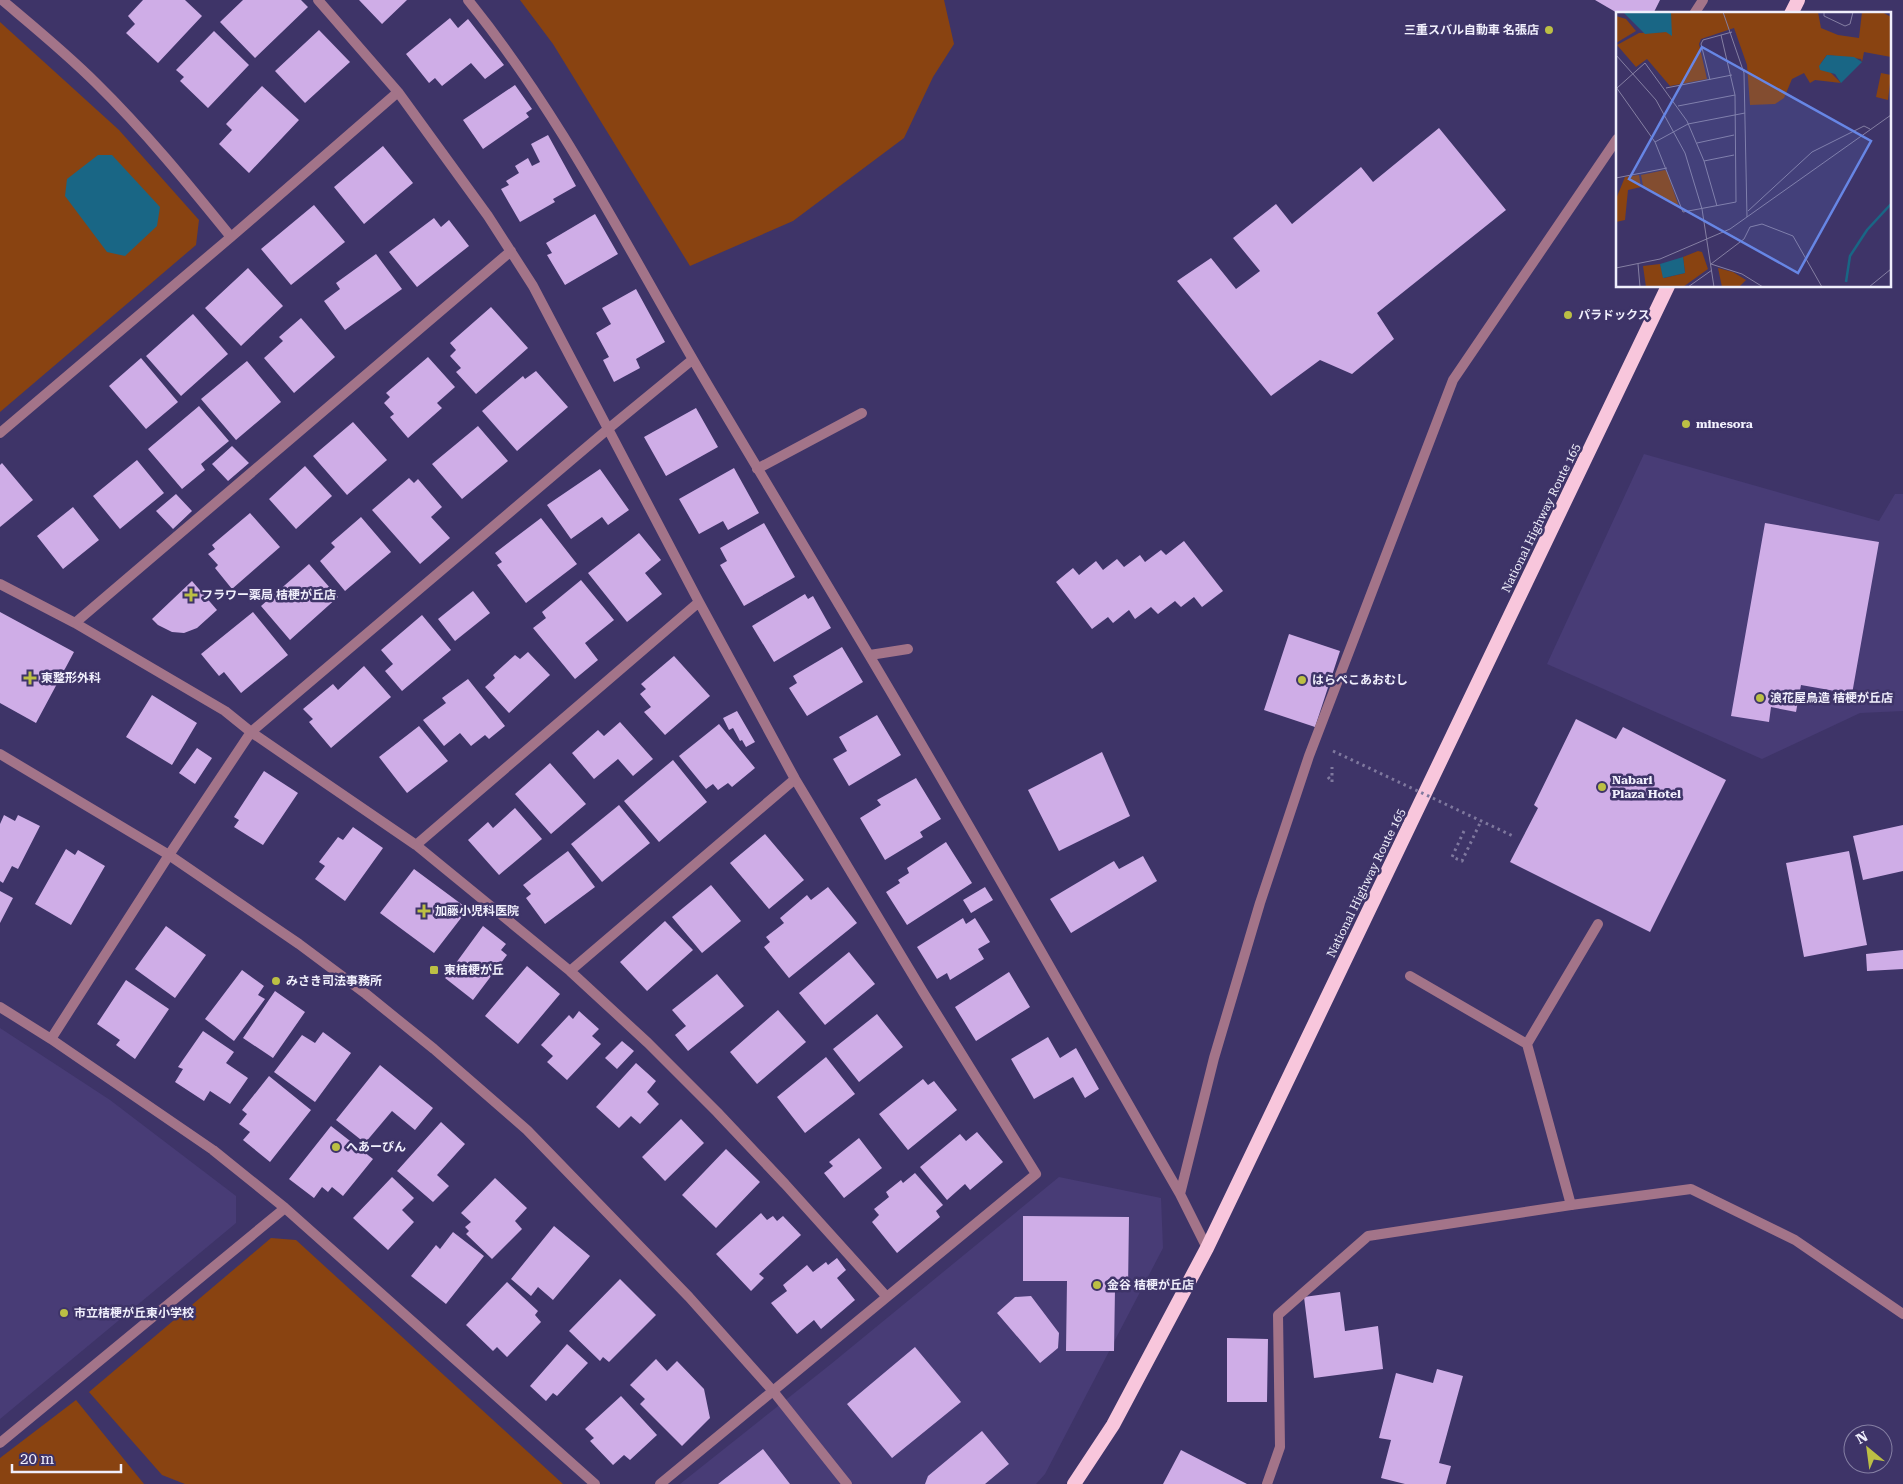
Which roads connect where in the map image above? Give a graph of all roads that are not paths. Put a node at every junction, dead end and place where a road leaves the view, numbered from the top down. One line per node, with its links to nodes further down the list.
1 (2, 0): 10 (street)
2 (318, 0): 8 (street)
3 (468, 0): 13 (street)
4 (1703, 0): 6 (street)
5 (1798, 0): 7 (highway)
6 (1695, 12)
7 (1792, 12)
8 (398, 92): 10 (street); 11 (street)
9 (1616, 140): 34 (street)
10 (231, 237): 16 (street)
11 (511, 250): 15 (street); 20 (street)
12 (1667, 288): 37 (highway, National Highway Route 165)
13 (692, 360): 15 (street); 17 (street)
14 (862, 413): 17 (street)
15 (608, 428): 19 (street); 23 (street)
16 (0, 433)
17 (757, 469): 22 (street)
18 (0, 584): 20 (street)
19 (699, 602): 25 (street); 26 (street)
20 (75, 623): 23 (street)
21 (908, 649): 22 (street)
22 (870, 656): 34 (street)
23 (251, 732): 26 (street); 27 (street)
24 (0, 754): 27 (street)
25 (795, 779): 29 (street); 38 (street)
26 (416, 845): 29 (street)
27 (169, 855): 32 (street); 40 (street)
28 (1598, 924): 33 (street)
29 (570, 971): 38 (street)
30 (1410, 976): 33 (street)
31 (0, 1007): 32 (street)
32 (51, 1039): 36 (street)
33 (1527, 1044): 35 (street)
34 (1180, 1194): 37 (street)
35 (1571, 1205): 39 (street); 46 (street)
36 (285, 1208): 41 (street); 42 (street)
37 (1208, 1248): 45 (highway, National Highway Route 165)
38 (886, 1296): 40 (street)
39 (1903, 1314)
40 (773, 1391): 43 (street); 44 (street)
41 (0, 1443)
42 (595, 1484)
43 (660, 1484)
44 (847, 1484)
45 (1074, 1484)
46 (1267, 1484)

